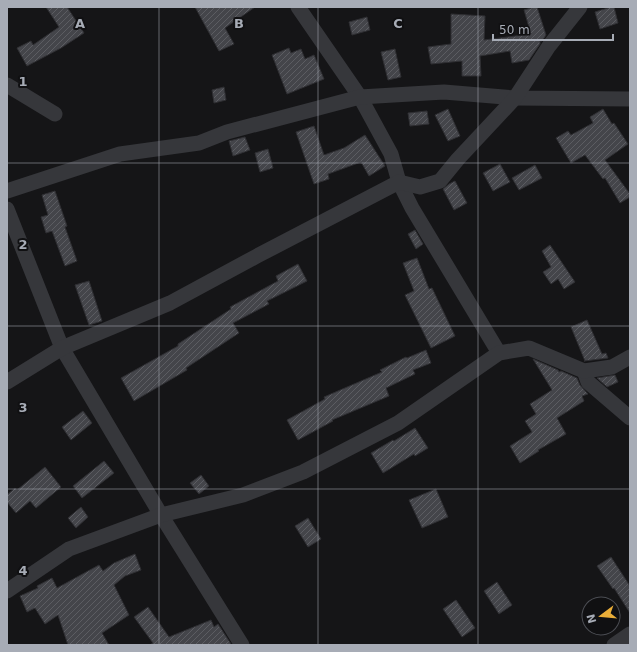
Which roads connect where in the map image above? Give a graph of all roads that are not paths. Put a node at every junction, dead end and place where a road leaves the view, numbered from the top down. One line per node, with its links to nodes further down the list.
1 (298, 7): 4 (street)
2 (580, 7): 5 (street)
3 (7, 85): 7 (street)
4 (360, 97): 5 (street); 8 (street); 9 (street)
5 (515, 98): 6 (street); 8 (street)
6 (630, 99)
7 (55, 114)
8 (399, 182): 11 (street); 12 (street)
9 (7, 191)
10 (7, 209): 11 (street)
11 (62, 348): 15 (street); 17 (street)
12 (498, 353): 14 (street); 17 (street)
13 (630, 357): 14 (street)
14 (584, 371): 16 (street)
15 (7, 382)
16 (630, 418)
17 (161, 515): 18 (street); 20 (street)
18 (7, 591)
19 (630, 634): 21 (street)
20 (242, 645)
21 (614, 645)

